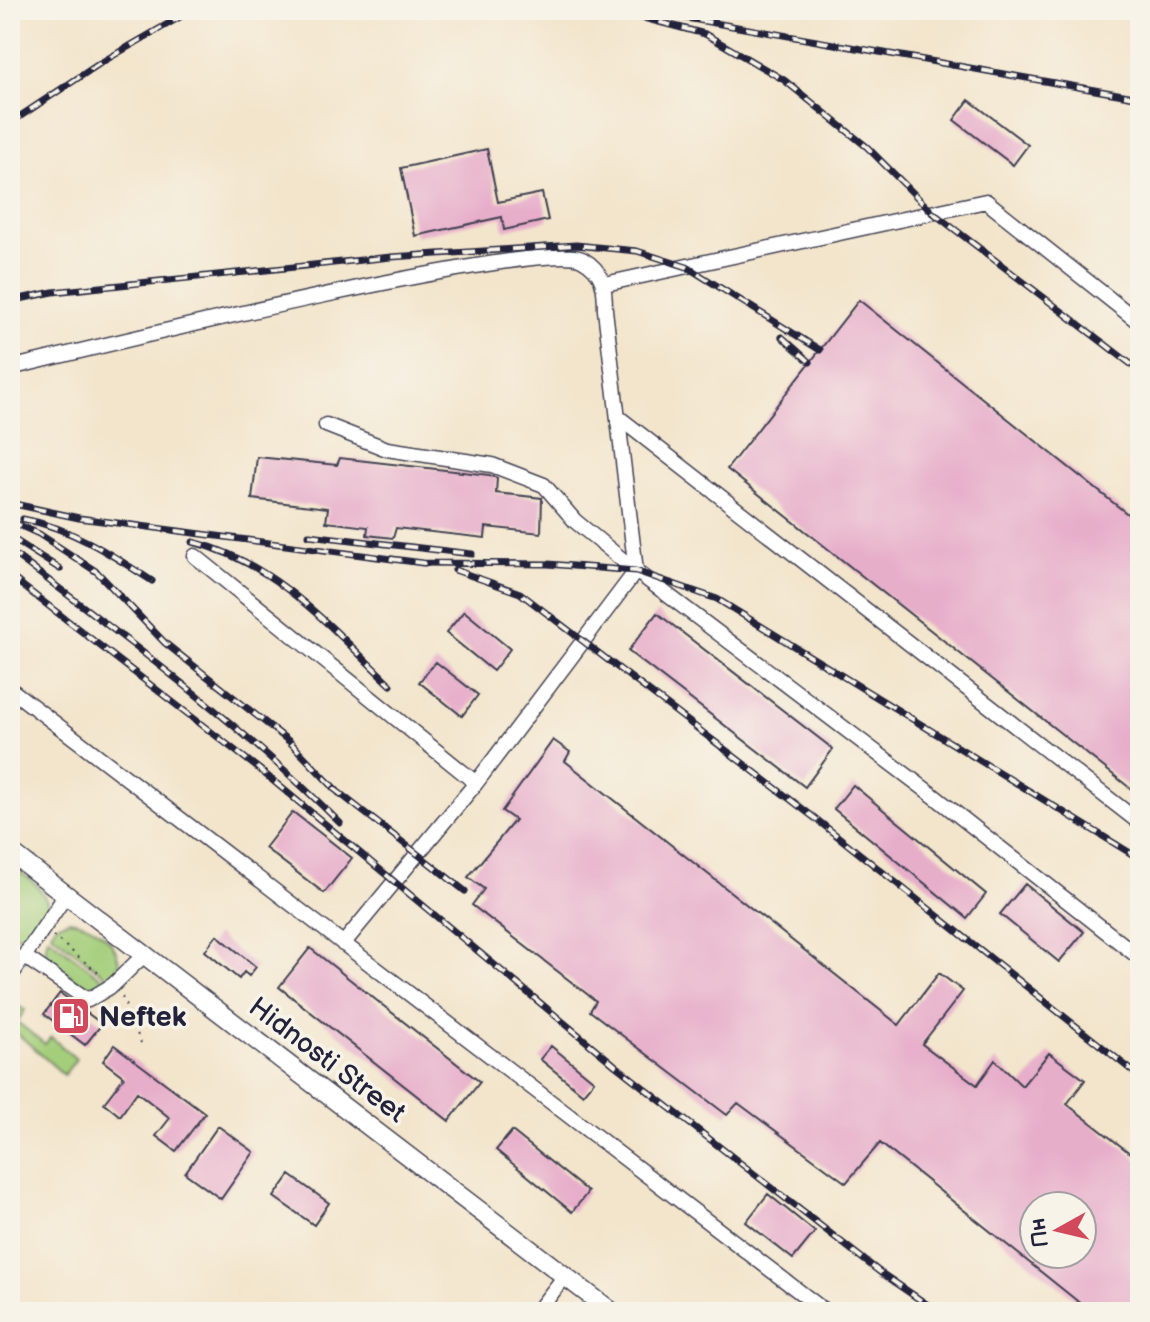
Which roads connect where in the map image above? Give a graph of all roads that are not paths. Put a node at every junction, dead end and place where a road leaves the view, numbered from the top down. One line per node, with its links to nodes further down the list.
1 (605, 284): 2 (lane); 3 (lane); 4 (lane)
2 (1140, 323)
3 (10, 368)
4 (618, 417): 7 (lane); 10 (lane)
5 (326, 425): 7 (lane)
6 (195, 556): 9 (lane)
7 (636, 571): 9 (lane); 16 (lane)
8 (10, 689): 13 (lane)
9 (476, 783): 13 (lane)
10 (1140, 823)
11 (10, 852): 12 (main road, Hidnosti Street)
12 (66, 895): 14 (main road, Hidnosti Street); 15 (lane)
13 (343, 944): 21 (lane)
14 (144, 955): 15 (lane); 18 (main road, Hidnosti Street)
15 (25, 957): 17 (lane)
16 (1140, 958)
17 (10, 977)
18 (565, 1276): 19 (lane); 20 (main road, Hidnosti Street)
19 (537, 1312)
20 (612, 1312)
21 (826, 1312)

